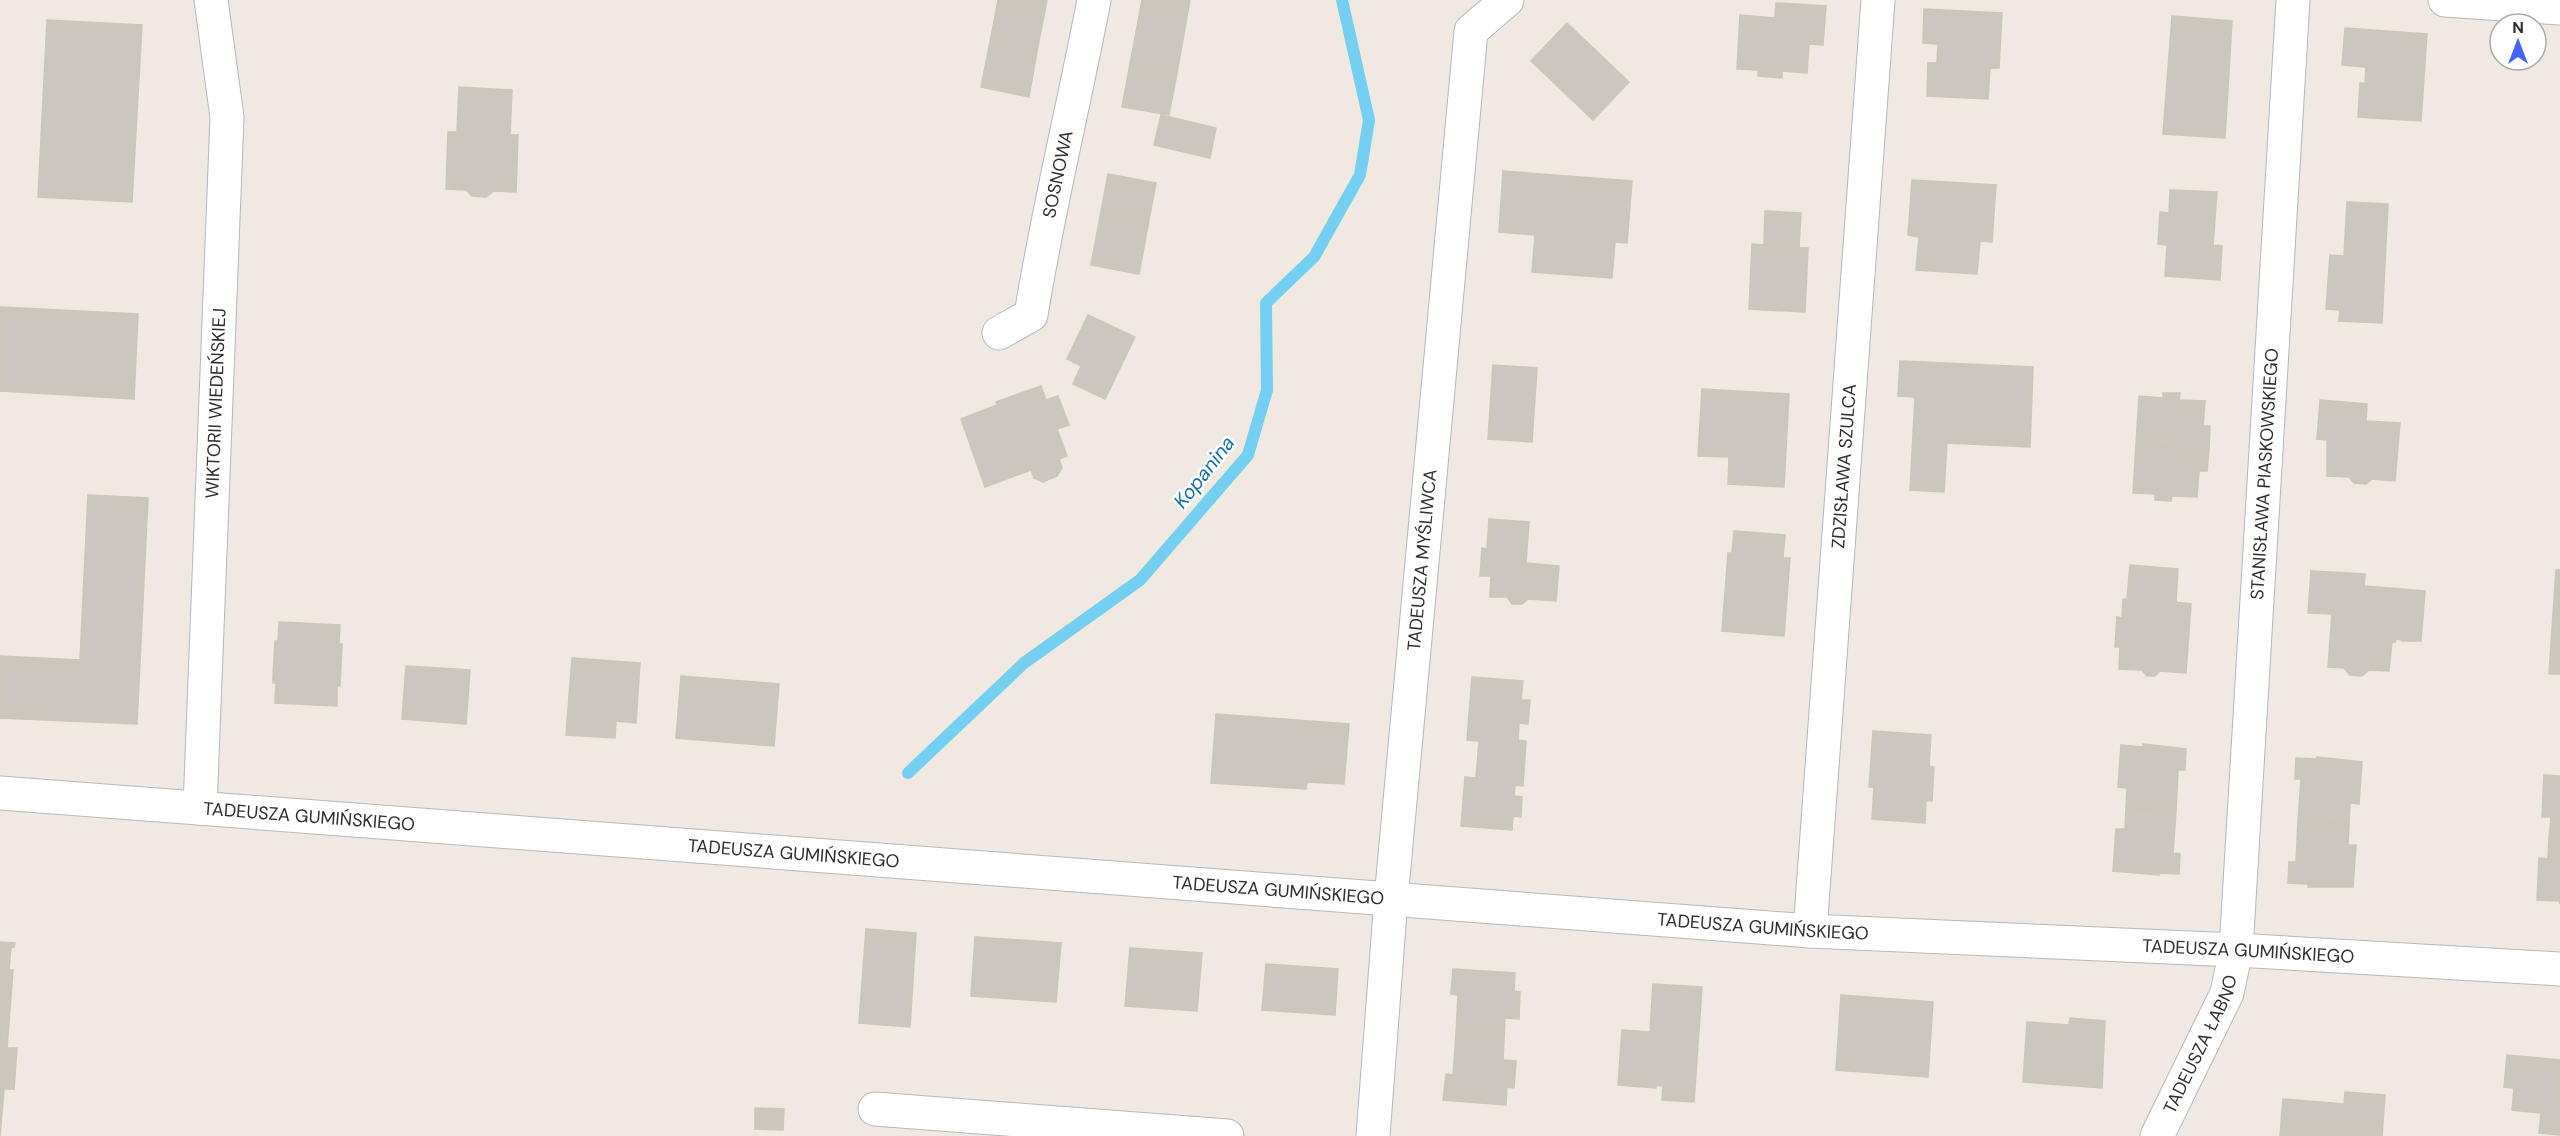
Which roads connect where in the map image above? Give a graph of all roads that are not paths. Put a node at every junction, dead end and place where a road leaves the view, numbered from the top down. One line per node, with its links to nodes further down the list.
1 (211, 0): 10 (street, WIKTORII WIEDEŃSKIEJ)
2 (1094, 0): 8 (street, SOSNOWA)
3 (1507, 0): 11 (street, TADEUSZA MYŚLIWCA)
4 (1878, 0): 12 (street, ZDZISŁAWA SZULCA)
5 (2293, 0): 13 (street, STANISŁAWA PIASKOWSKIEGO)
6 (2445, 0): 7 (street)
7 (2560, 8)
8 (999, 333)
9 (0, 793): 10 (street, TADEUSZA GUMIŃSKIEGO)
10 (200, 808): 11 (street, TADEUSZA GUMIŃSKIEGO)
11 (1391, 899): 12 (street, TADEUSZA GUMIŃSKIEGO); 17 (street, TADEUSZA MYŚLIWCA)
12 (1810, 930): 13 (street, TADEUSZA GUMIŃSKIEGO)
13 (2236, 950): 14 (street, TADEUSZA GUMIŃSKIEGO); 18 (street, TADEUSZA ŁABNO)
14 (2560, 969)
15 (875, 1108): 16 (street)
16 (1227, 1136)
17 (1373, 1136)
18 (2157, 1136)

